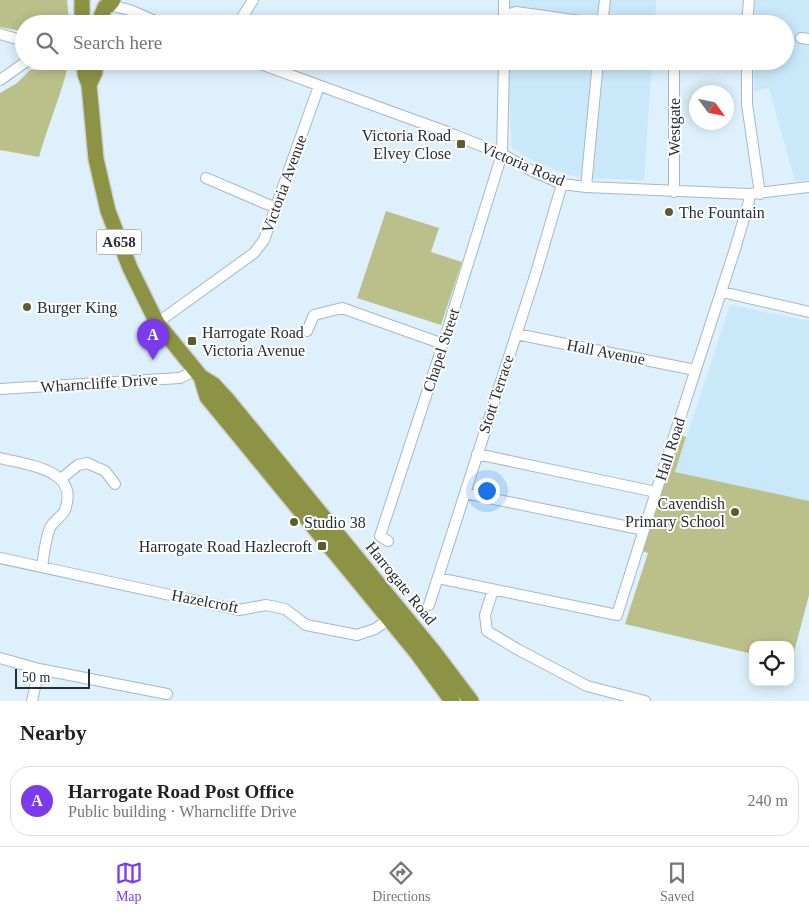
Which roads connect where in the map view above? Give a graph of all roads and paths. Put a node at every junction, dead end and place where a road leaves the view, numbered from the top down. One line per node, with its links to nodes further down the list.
1 (82, 0): 10 (highway)
2 (89, 0): 8 (highway)
3 (124, 0): 9 (street)
4 (253, 0): 13 (street)
5 (504, 0): 14 (street)
6 (605, 0): 17 (street)
7 (749, 0): 18 (street)
8 (109, 4): 9 (street); 11 (highway)
9 (130, 10): 12 (street)
10 (82, 15)
11 (103, 15)
12 (141, 15)
13 (244, 15)
14 (504, 15)
15 (512, 15): 16 (street)
16 (538, 15)
17 (603, 15)
18 (748, 15)
19 (0, 34): 20 (street)
20 (15, 38)
21 (15, 69): 29 (street)
22 (85, 70): 30 (highway, Harrogate Road / A658)
23 (95, 70): 30 (highway, Harrogate Road / A658)
24 (276, 70): 31 (street, Victoria Road)
25 (504, 70): 32 (street, Chapel Street)
26 (597, 70): 35 (street)
27 (674, 70): 37 (street, Westgate)
28 (747, 70): 39 (street)
29 (0, 80)
30 (89, 86): 43 (highway, Harrogate Road / A658)
31 (319, 86): 32 (street, Victoria Road); 40 (street, Victoria Avenue)
32 (502, 154): 34 (street, Victoria Road); 46 (street, Chapel Street)
33 (206, 178): 40 (street)
34 (562, 184): 35 (street, Victoria Road); 45 (street, Stott Terrace)
35 (586, 187): 37 (street, Victoria Road)
36 (809, 187): 39 (street, Victoria Road)
37 (674, 192): 38 (street, Victoria Road)
38 (749, 194): 39 (street, Victoria Road); 41 (street, Hall Road)
39 (760, 194)
40 (276, 208): 43 (street, Victoria Avenue)
41 (722, 292): 42 (street); 47 (street, Hall Road)
42 (809, 312)
43 (157, 323): 48 (highway, Harrogate Road / A658)
44 (307, 331): 46 (street)
45 (516, 334): 47 (street, Hall Avenue); 50 (street, Stott Terrace)
46 (443, 344): 57 (street, Chapel Street)
47 (696, 370): 54 (street, Hall Road)
48 (198, 374): 49 (street, Wharncliffe Drive); 63 (highway, Harrogate Road / A658); 69 (highway, Harrogate Road / A658)
49 (0, 389)
50 (477, 454): 54 (street); 55 (street, Stott Terrace)
51 (0, 458): 52 (street)
52 (62, 479): 53 (street); 59 (street)
53 (115, 484)
54 (656, 492): 56 (street, Hall Road)
55 (465, 493): 56 (street); 60 (street, Stott Terrace)
56 (644, 530): 61 (street, Hall Road)
57 (388, 540)
58 (0, 558): 59 (street, Hazelcroft)
59 (42, 566): 63 (street, Hazelcroft)
60 (438, 578): 61 (street, Hall Road); 62 (street, Stott Terrace)
61 (493, 590): 70 (street)
62 (429, 605)
63 (389, 619): 68 (highway, Harrogate Road / A658)
64 (0, 658): 65 (street)
65 (39, 668): 66 (street); 67 (street)
66 (167, 694)
67 (32, 701)
68 (452, 701)
69 (471, 701)
70 (645, 701)

